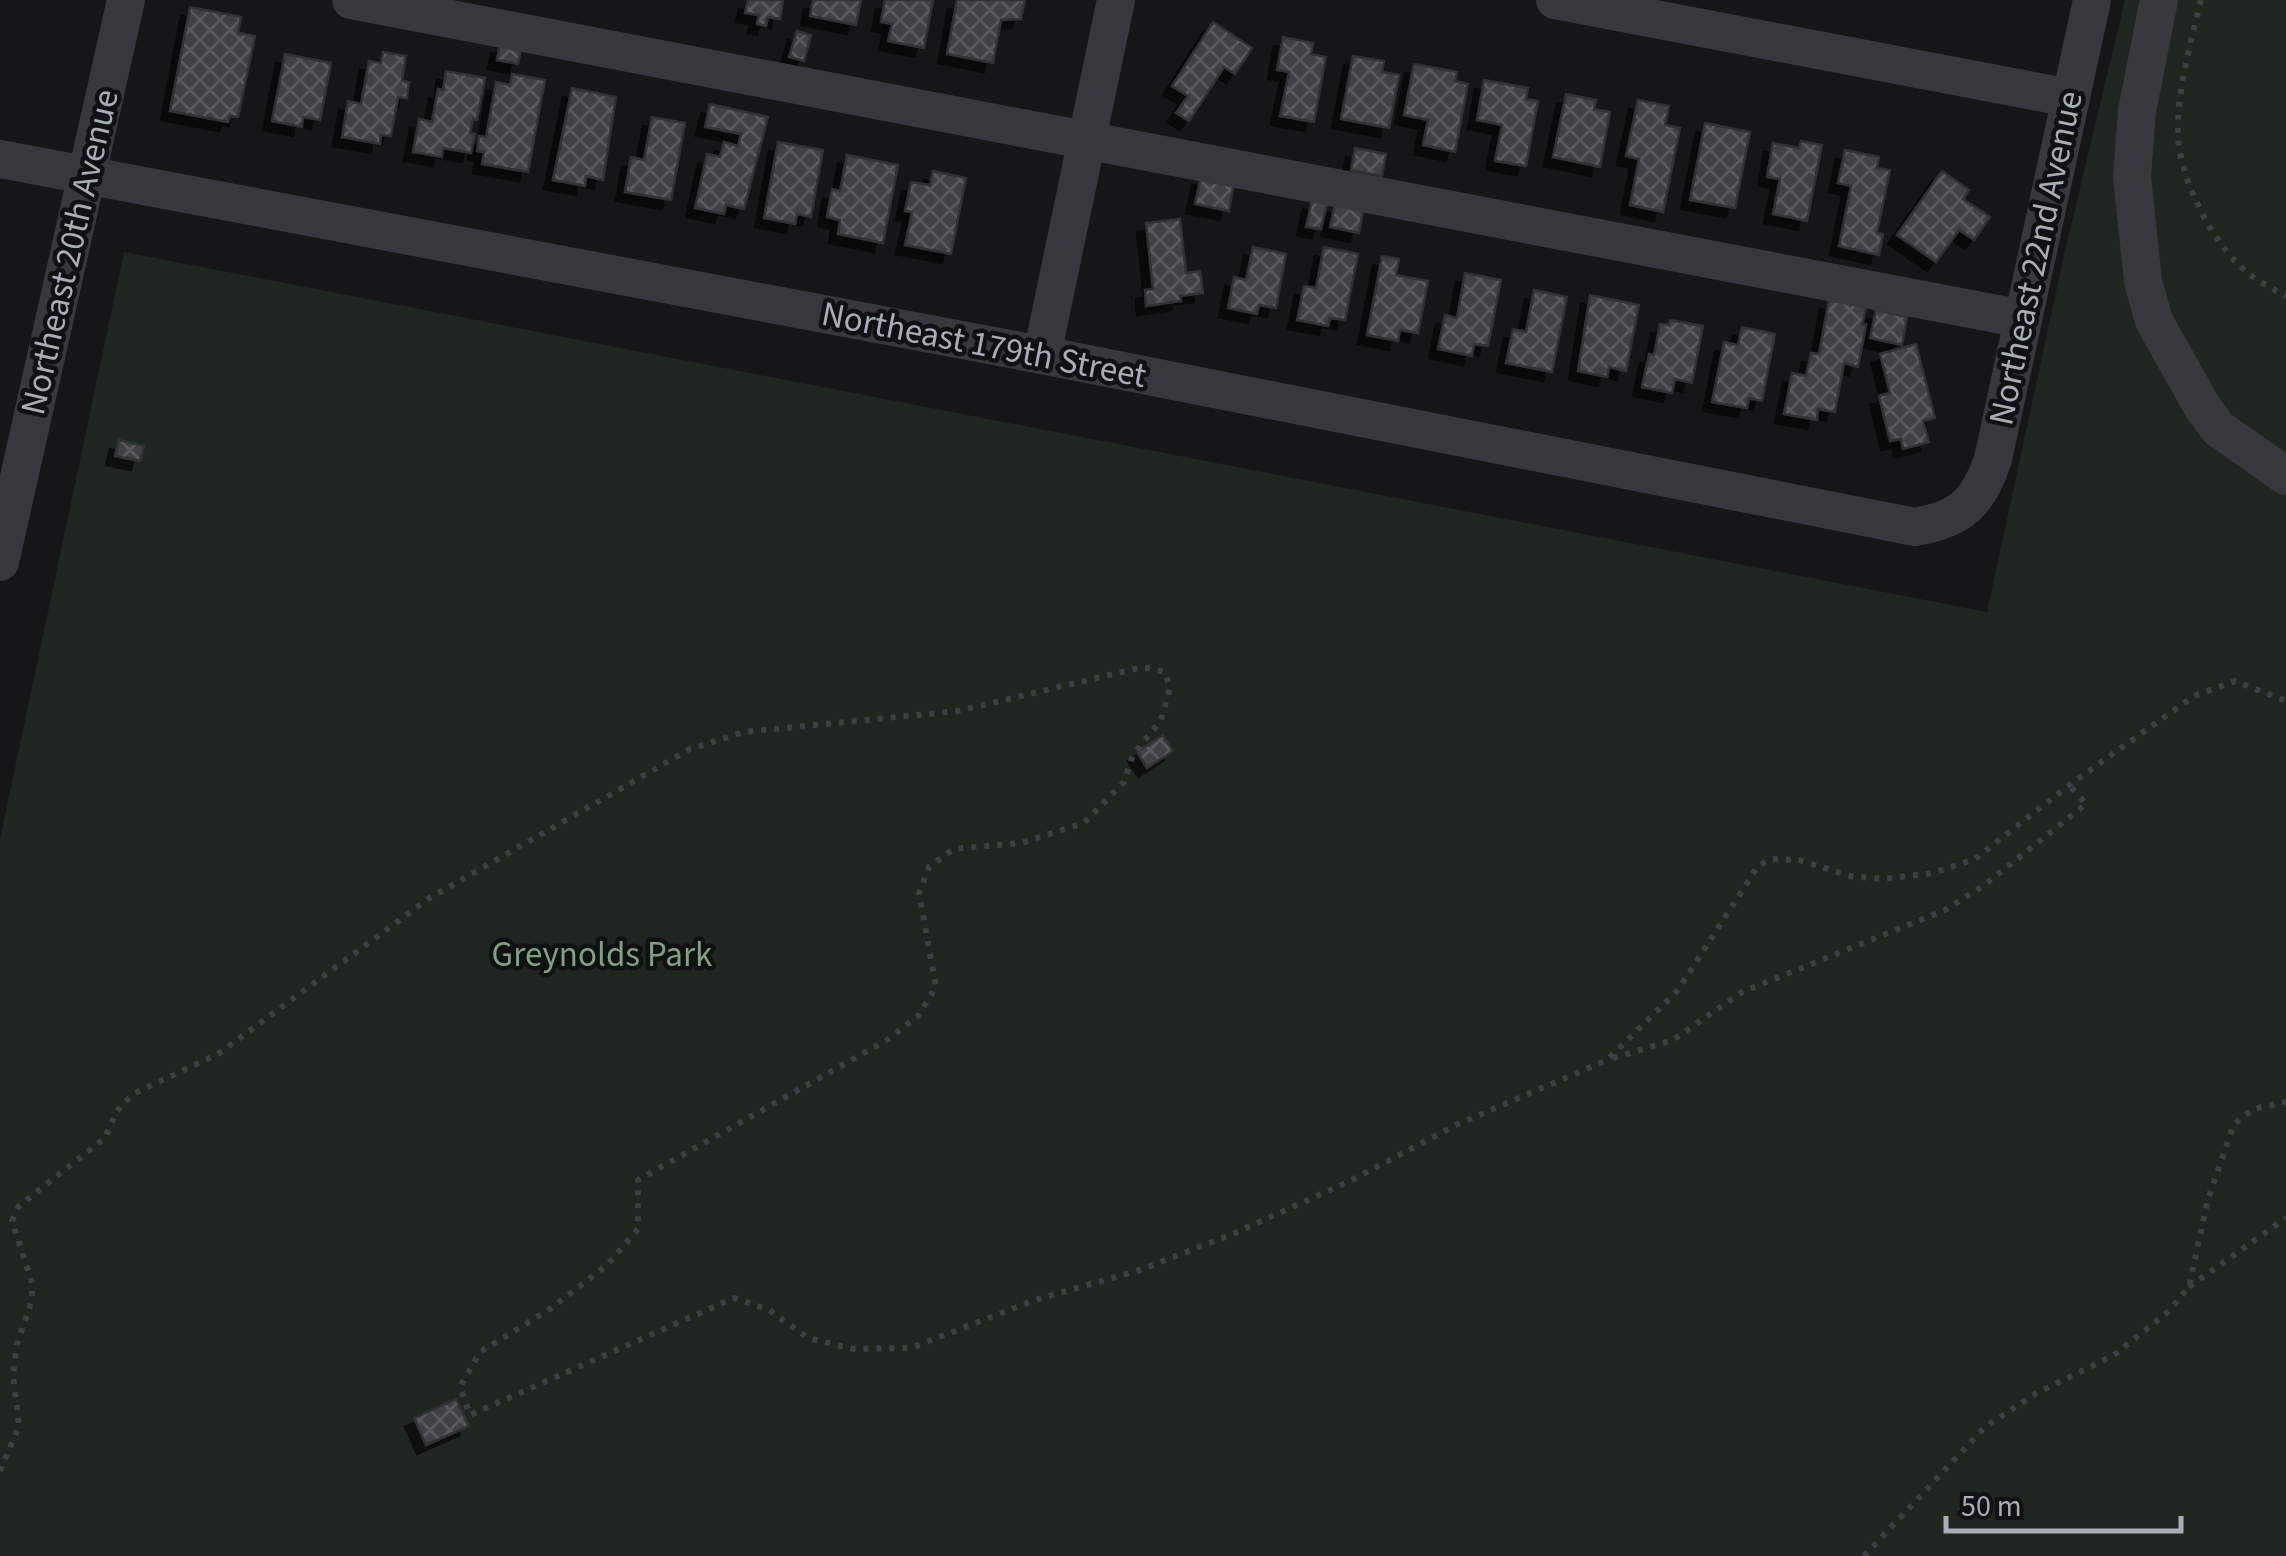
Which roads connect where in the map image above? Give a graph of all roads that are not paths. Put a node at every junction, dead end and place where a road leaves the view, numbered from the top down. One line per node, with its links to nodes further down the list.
1 (126, 0): 10 (street, Northeast 20th Avenue)
2 (352, 0): 8 (street)
3 (1116, 0): 8 (street)
4 (1554, 0): 7 (street)
5 (2092, 0): 7 (street, Northeast 22nd Avenue)
6 (2159, 0): 14 (street)
7 (2070, 98): 11 (street, Northeast 22nd Avenue)
8 (1086, 142): 11 (street); 12 (street)
9 (0, 159): 10 (street, Northeast 179th Street)
10 (88, 176): 12 (street, Northeast 179th Street); 13 (street, Northeast 20th Avenue)
11 (2023, 319): 15 (street, Northeast 22nd Avenue)
12 (1042, 355): 15 (street, Northeast 179th Street)
13 (18, 406): 16 (street, Northeast 20th Avenue)
14 (2286, 476)
15 (1965, 509)
16 (0, 562)

